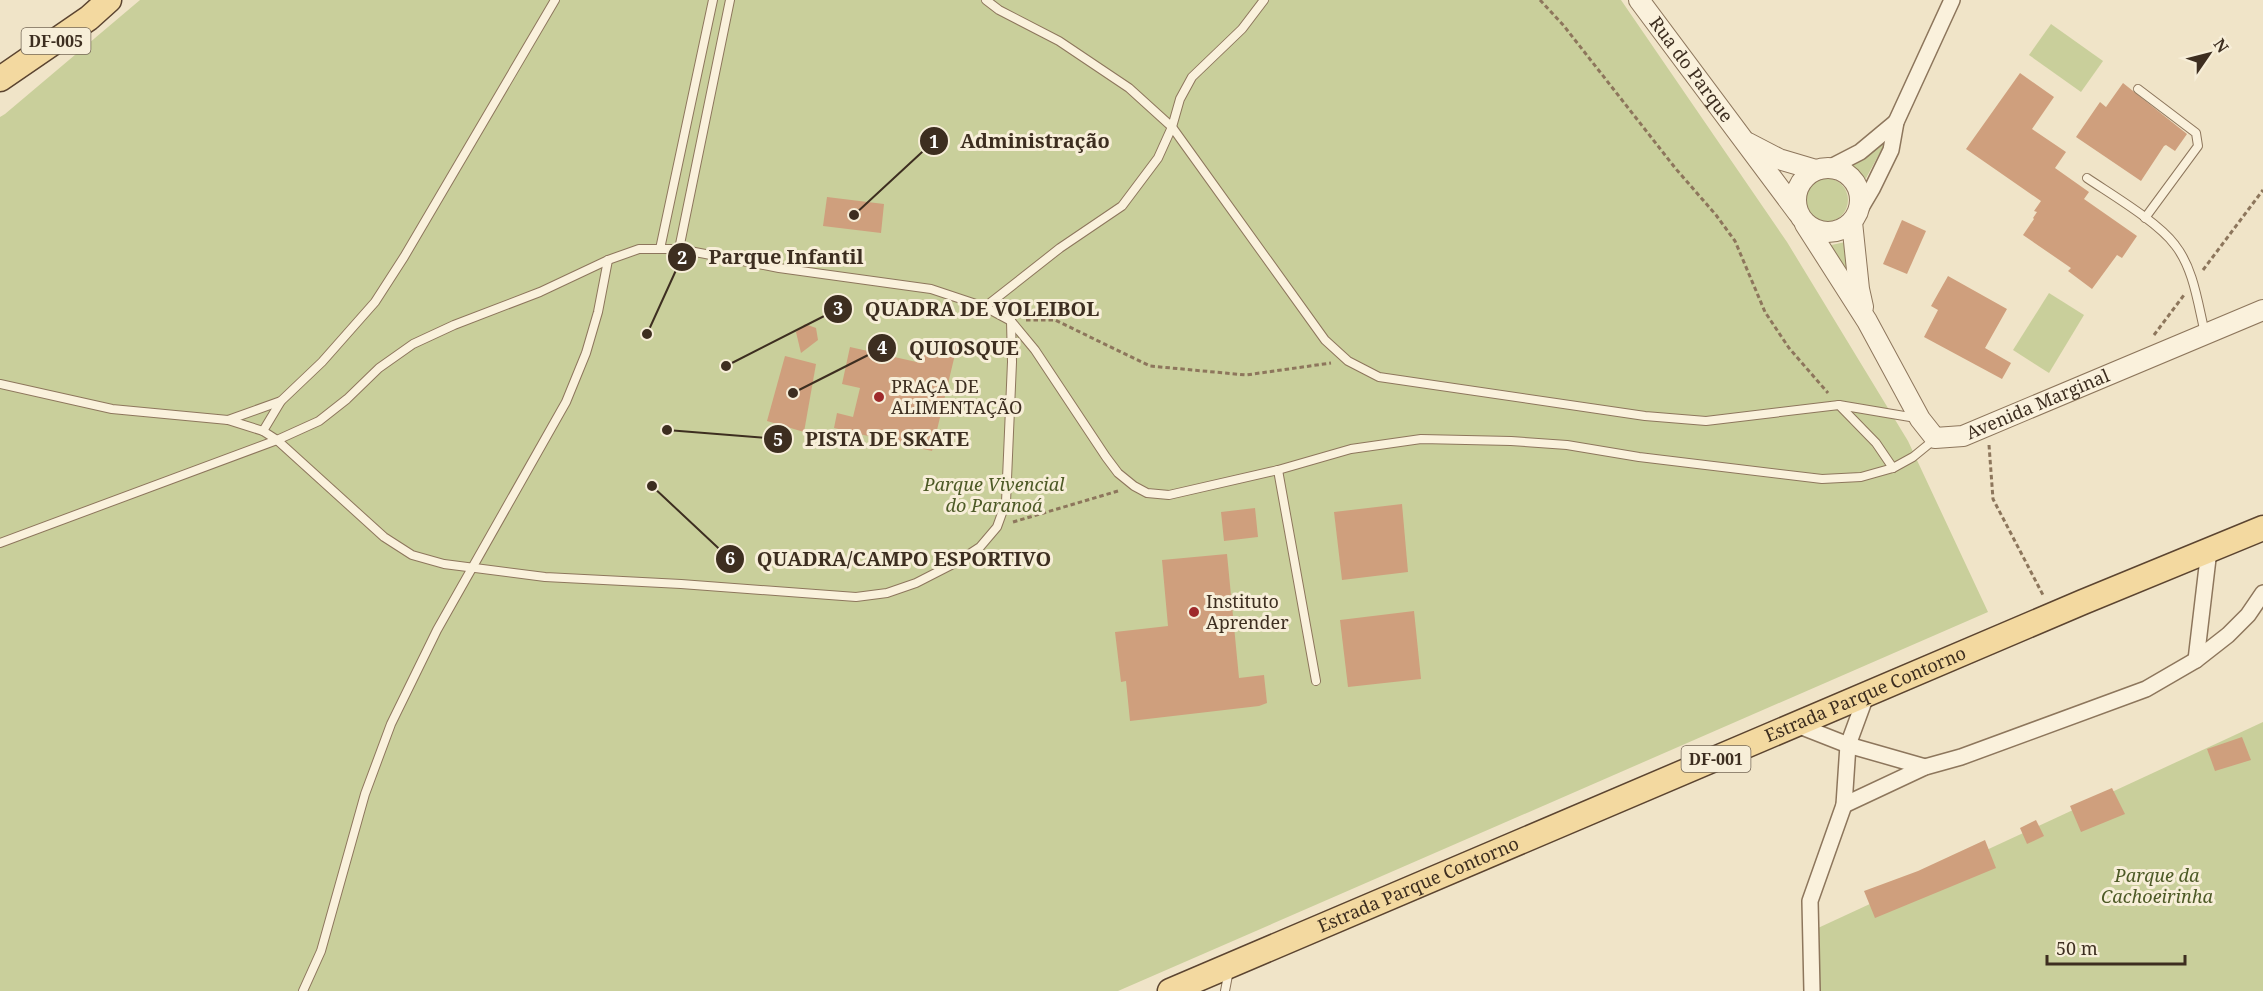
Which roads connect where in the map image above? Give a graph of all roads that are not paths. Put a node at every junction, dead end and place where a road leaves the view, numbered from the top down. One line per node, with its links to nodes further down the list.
1 (109, 0): 9 (main road, DF-005)
2 (555, 0): 28 (lane)
3 (713, 0): 19 (lane)
4 (730, 0): 20 (lane)
5 (986, 0): 12 (lane)
6 (1264, 0): 12 (lane)
7 (1639, 0): 13 (street, Rua do Parque)
8 (1952, 0): 11 (street)
9 (0, 79)
10 (2138, 89): 17 (lane)
11 (1896, 122): 14 (street); 16 (street)
12 (1172, 127): 22 (lane); 29 (lane)
13 (1743, 141): 14 (street, Rua do Parque); 18 (street, Rua do Parque)
14 (1822, 169): 16 (street); 18 (street)
15 (2086, 178): 17 (lane)
16 (1855, 216): 18 (street); 25 (street)
17 (2145, 218): 26 (lane)
18 (1802, 219): 25 (street)
19 (660, 249): 20 (lane); 21 (lane)
20 (679, 249): 22 (lane)
21 (608, 260): 34 (lane); 40 (lane)
22 (985, 307): 24 (lane)
23 (2263, 310): 26 (street, Avenida Marginal)
24 (1011, 321): 36 (lane); 40 (lane)
25 (1867, 321): 30 (street)
26 (2205, 334): 33 (street, Avenida Marginal)
27 (0, 384): 31 (lane)
28 (280, 400): 31 (lane); 32 (lane)
29 (1839, 405): 30 (lane); 35 (lane)
30 (1920, 419): 33 (street)
31 (228, 420): 32 (lane)
32 (263, 431): 34 (lane)
33 (1935, 438): 35 (lane)
34 (277, 440): 38 (lane); 40 (lane)
35 (1893, 468): 36 (lane)
36 (1278, 470): 43 (lane)
37 (2263, 528): 39 (main road, Estrada Parque Contorno / DF-001)
38 (0, 543)
39 (2209, 550): 42 (street); 44 (main road, Estrada Parque Contorno / DF-001)
40 (471, 568): 50 (lane)
41 (2263, 593): 42 (street)
42 (2196, 660): 47 (street)
43 (1316, 681)
44 (1866, 696): 45 (main road, Estrada Parque Contorno / DF-001); 46 (street)
45 (1797, 725): 46 (street); 49 (main road, Estrada Parque Contorno / DF-001)
46 (1848, 745): 47 (street); 48 (street)
47 (1925, 767): 48 (street)
48 (1844, 805): 53 (street)
49 (1230, 966): 51 (main road, Estrada Parque Contorno / DF-001); 52 (lane)
50 (303, 991)
51 (1170, 991)
52 (1225, 991)
53 (1812, 991)

